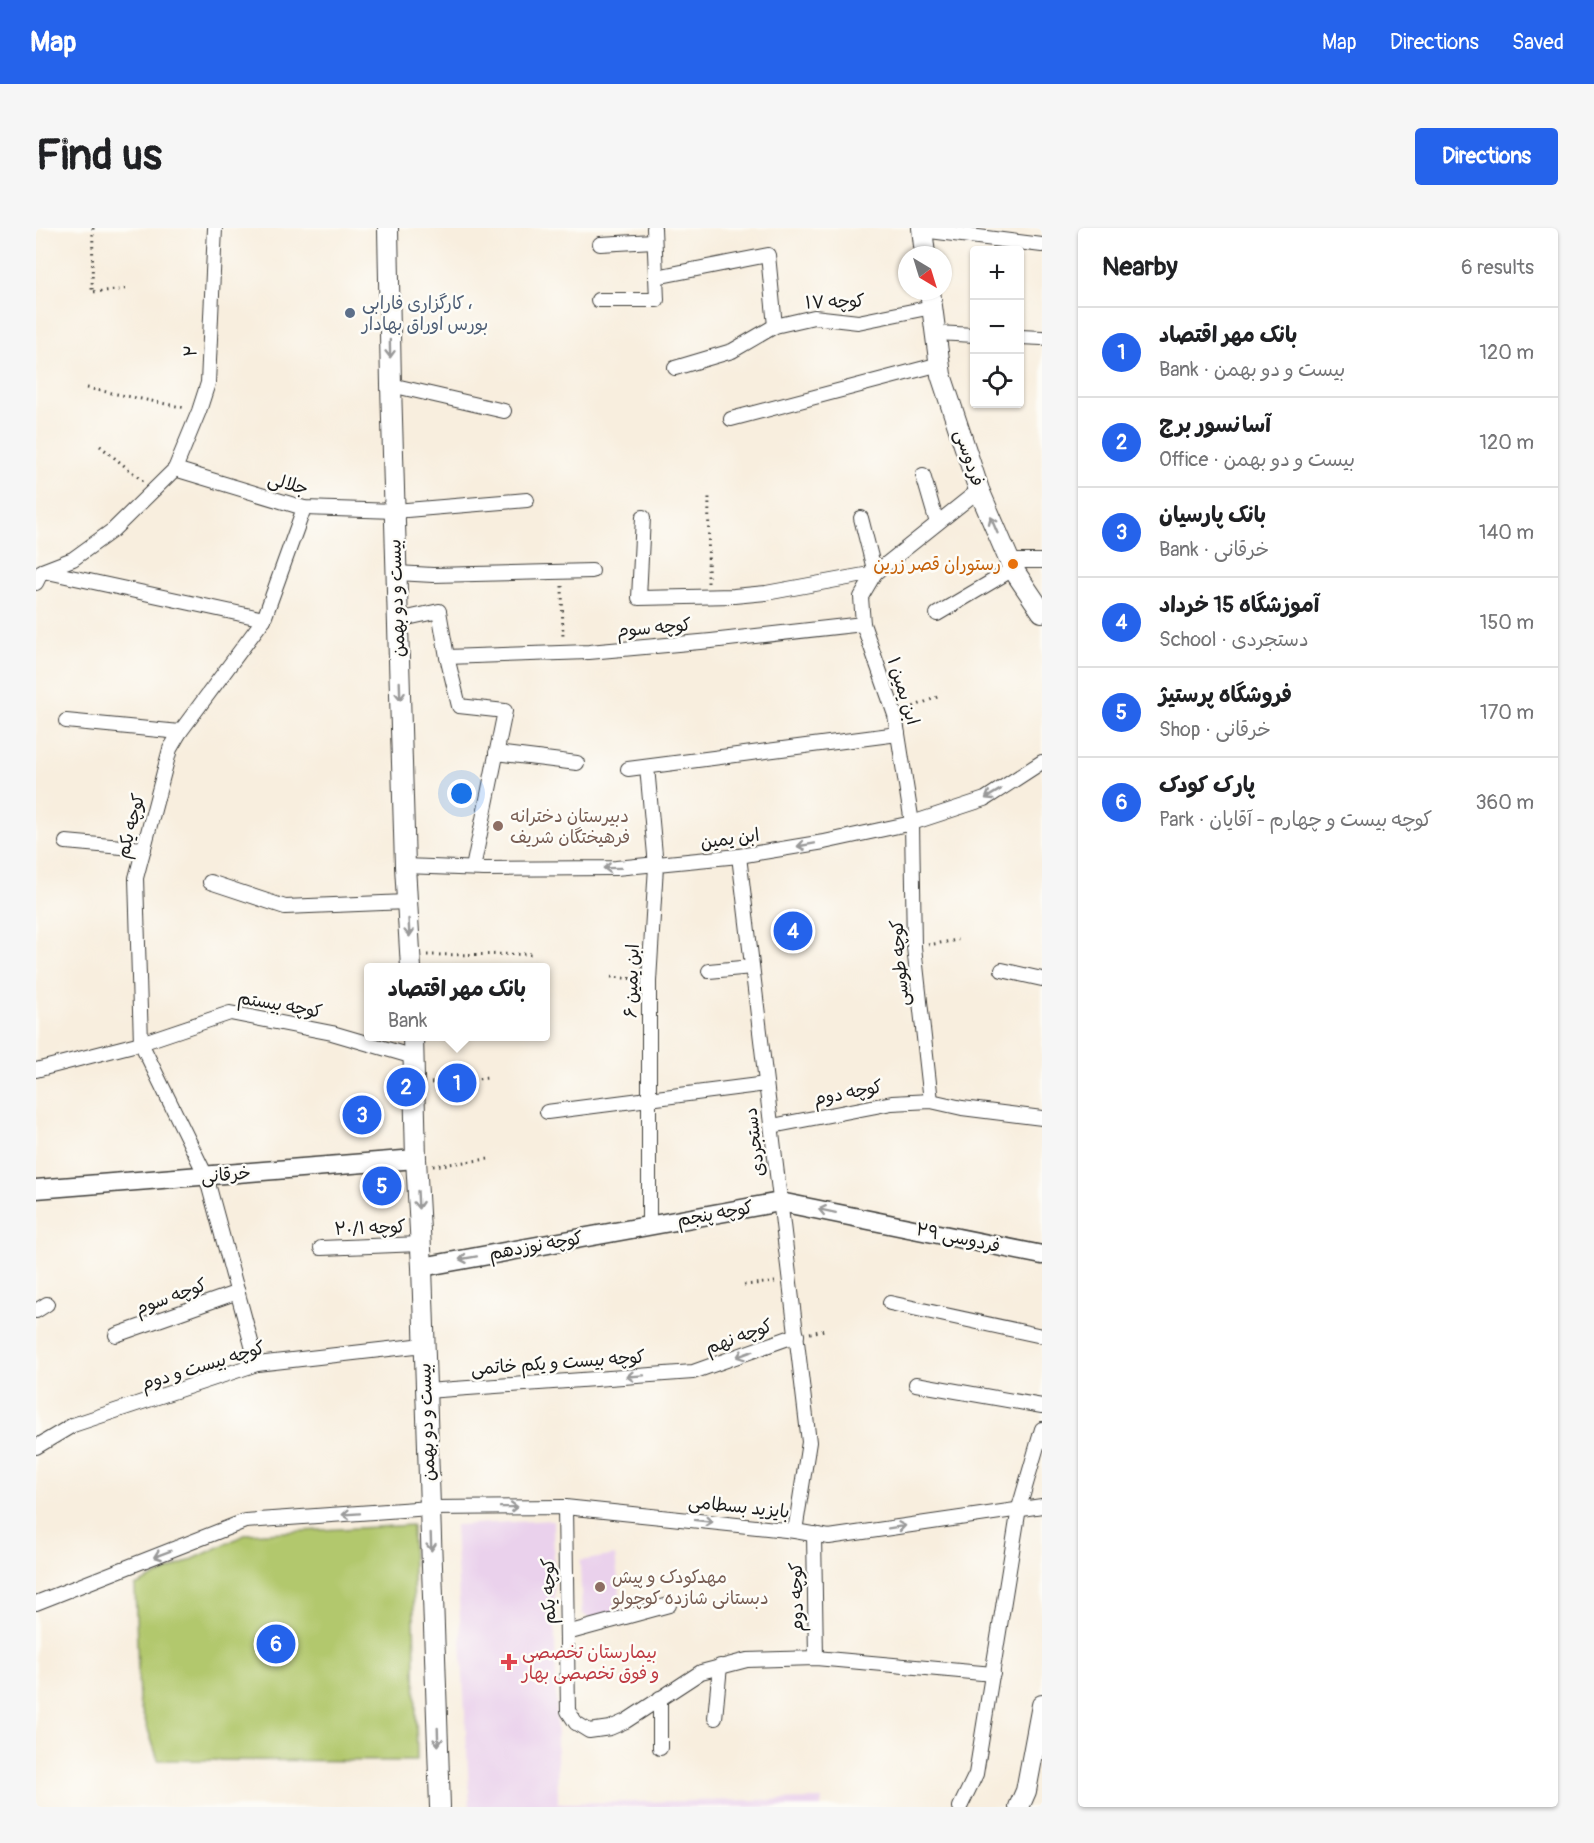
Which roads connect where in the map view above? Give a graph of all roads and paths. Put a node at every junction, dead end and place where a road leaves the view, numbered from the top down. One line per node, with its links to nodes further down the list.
1 (93, 228): 10 (path)
2 (214, 228): 23 (street, ۲)
3 (388, 228): 21 (main road, بیست و دو بهمن, one-way to 21)
4 (922, 229): 7 (street); 8 (main road)
5 (654, 235): 6 (street); 9 (street)
6 (600, 244)
7 (1042, 245)
8 (924, 246)
9 (656, 277): 11 (street); 14 (street)
10 (128, 289)
11 (598, 300)
12 (928, 300): 14 (street, ۱۷ کوچه)
13 (931, 300): 15 (main road, فردوسی)
14 (775, 326): 20 (street, ۱۷ کوچه)
15 (936, 333): 16 (street); 19 (main road, فردوسی)
16 (970, 335)
17 (1024, 337): 18 (street)
18 (1042, 338)
19 (940, 364): 25 (street); 30 (main road, فردوسی)
20 (675, 368)
21 (391, 385): 24 (street); 34 (main road, بیست و دو بهمن)
22 (87, 388): 23 (path)
23 (199, 411): 27 (street, ۲)
24 (504, 411)
25 (731, 420)
26 (99, 446): 29 (path)
27 (175, 469): 29 (street); 33 (street, جلالی)
28 (922, 475): 37 (street)
29 (154, 489): 44 (street)
30 (979, 490): 37 (street); 39 (main road, فردوسی, one-way to 30)
31 (709, 494): 45 (path)
32 (526, 500): 34 (street, جلالی)
33 (304, 508): 34 (street, جلالی); 48 (street, کوچه یکم)
34 (395, 511): 41 (main road, بیست و دو بهمن)
35 (643, 517): 45 (street)
36 (861, 518): 43 (street)
37 (938, 523): 43 (street)
38 (1042, 561): 39 (street)
39 (1011, 565): 46 (main road, فردوسی); 47 (street)
40 (592, 571): 42 (street)
41 (397, 573): 42 (street); 49 (main road, بیست و دو بهمن)
42 (562, 573): 51 (path)
43 (875, 573): 45 (street); 50 (street, ابن یمین ۱)
44 (39, 577): 48 (street)
45 (707, 597)
46 (1042, 612)
47 (937, 614)
48 (264, 619): 56 (street, کوچه یکم)
49 (398, 620): 52 (street); 67 (main road, بیست و دو بهمن, one-way to 67)
50 (863, 624): 51 (street, کوچه سوم); 54 (street, ابن یمین ۱)
51 (563, 653): 52 (street, کوچه سوم)
52 (447, 657): 58 (street)
53 (940, 696): 54 (path)
54 (896, 715): 57 (street, ابن یمین ۱)
55 (66, 721): 56 (street)
56 (180, 732): 65 (street, کوچه یکم)
57 (898, 734): 61 (street); 63 (street, ابن یمین ۱)
58 (496, 753): 60 (street); 69 (street)
59 (1042, 762): 63 (street, ابن یمین, one-way to 63)
60 (577, 763)
61 (647, 766): 62 (street); 68 (street, ابن یمین ۶)
62 (628, 769)
63 (912, 823): 66 (street, ابن یمین, one-way to 66); 73 (street, کوچه طوسی)
64 (66, 842): 65 (street)
65 (144, 849): 83 (street, کوچه یکم)
66 (739, 856): 68 (street, ابن یمین); 76 (street, دستجردی)
67 (405, 866): 69 (street, ابن یمین); 71 (main road, بیست و دو بهمن)
68 (656, 866): 69 (street, ابن یمین, one-way to 69); 81 (street, ابن یمین ۶)
69 (472, 868)
70 (210, 882): 71 (street)
71 (408, 902): 75 (main road, بیست و دو بهمن, one-way to 75)
72 (958, 940): 73 (path)
73 (914, 947): 90 (street, کوچه طوسی)
74 (534, 954): 75 (path)
75 (411, 962)
76 (752, 967): 78 (street); 87 (street, دستجردی)
77 (1002, 970): 80 (street)
78 (709, 971)
79 (611, 977): 81 (path)
80 (1042, 979)
81 (649, 981): 89 (street, ابن یمین ۶)
82 (414, 1041): 84 (main road, بیست و دو بهمن)
83 (141, 1044): 84 (street, کوچه بیستم); 85 (street); 96 (street, کوچه یکم)
84 (414, 1057): 88 (main road, بیست و دو بهمن)
85 (36, 1071)
86 (488, 1078): 88 (path)
87 (766, 1084): 89 (street); 93 (street, دستجردی)
88 (415, 1085): 95 (main road, بیست و دو بهمن)
89 (649, 1098): 91 (street); 99 (street)
90 (931, 1101): 92 (street, کوچه دوم); 93 (street, کوچه دوم)
91 (547, 1112)
92 (1042, 1118)
93 (772, 1126): 98 (street, دستجردی)
94 (489, 1159): 95 (path)
95 (416, 1163): 96 (street, خرقانی); 100 (main road, بیست و دو بهمن, one-way to 100)
96 (206, 1176): 97 (street, خرقانی); 106 (street)
97 (36, 1189)
98 (780, 1202): 99 (street, کوچه پنجم); 102 (street, فردوسی ۲۹, one-way to 98); 104 (street, دستجردی)
99 (650, 1226): 103 (street, کوچه نوزدهم, one-way to 103)
100 (420, 1244): 101 (street, کوچه ۲۰/۱); 103 (main road, بیست و دو بهمن)
101 (321, 1248)
102 (1042, 1255)
103 (422, 1266): 111 (main road, بیست و دو بهمن)
104 (790, 1280): 105 (path); 109 (street, دستجردی)
105 (744, 1286)
106 (238, 1292): 108 (street, کوچه سوم); 112 (street)
107 (890, 1303): 110 (street)
108 (116, 1335)
109 (796, 1335): 113 (street, کوچه نهم, one-way to 113); 123 (street, دستجردی)
110 (1042, 1336)
111 (424, 1345): 112 (street, کوچه بیست و دوم); 115 (main road, بیست و دو بهمن)
112 (257, 1364): 118 (street, کوچه بیست و دوم)
113 (693, 1372): 115 (street, کوچه بیست و یکم خاتمی, one-way to 115)
114 (916, 1384): 116 (street)
115 (426, 1391): 121 (main road, بیست و دو بهمن)
116 (1042, 1406)
117 (1042, 1429): 122 (street)
118 (36, 1447)
119 (1042, 1506): 122 (street, بایزید بسطامی)
120 (566, 1507): 121 (street, بایزید بسطامی, one-way to 120); 123 (street, بایزید بسطامی, one-way to 123); 127 (street, کوچه یکم)
121 (430, 1508): 125 (street, بایزید بسطامی, one-way to 125); 135 (main road, بیست و دو بهمن, one-way to 135)
122 (1019, 1508): 124 (street, بایزید بسطامی, one-way to 122); 130 (street)
123 (795, 1531): 124 (street, بایزید بسطامی)
124 (814, 1534): 128 (street, کوچه دوم)
125 (36, 1603)
126 (669, 1605): 127 (street)
127 (567, 1634): 131 (street, کوچه یکم)
128 (816, 1658): 129 (street); 130 (street)
129 (720, 1666): 131 (street); 133 (street)
130 (993, 1674): 136 (street)
131 (660, 1698): 134 (street)
132 (1042, 1705): 137 (main road)
133 (715, 1718)
134 (660, 1748)
135 (440, 1807)
136 (960, 1807)
137 (1019, 1807)

